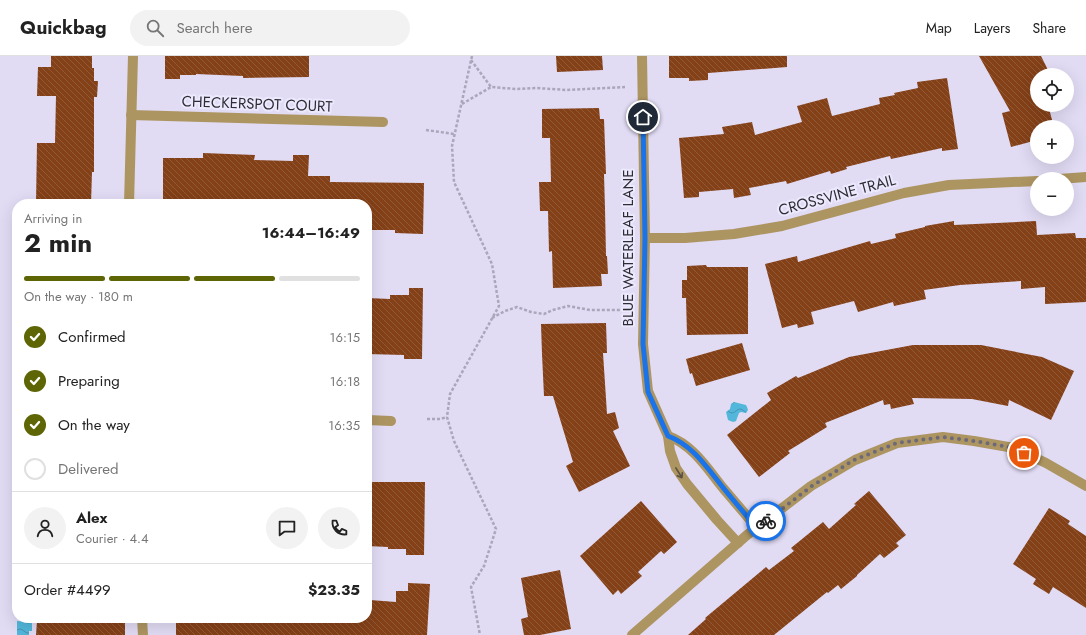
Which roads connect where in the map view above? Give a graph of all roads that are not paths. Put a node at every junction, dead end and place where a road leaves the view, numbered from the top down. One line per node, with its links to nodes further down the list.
1 (133, 56): 3 (street)
2 (642, 56): 9 (street, BLUE WATERLEAF LANE)
3 (131, 115): 4 (street, CHECKERSPOT COURT); 8 (street)
4 (383, 122)
5 (1086, 177): 6 (street)
6 (1074, 178)
7 (1030, 181): 9 (street, CROSSVINE TRAIL)
8 (130, 199)
9 (645, 238): 12 (street, BLUE WATERLEAF LANE)
10 (372, 420): 11 (street)
11 (391, 420)
12 (668, 436): 14 (street); 15 (street, BLUE WATERLEAF LANE, one-way to 15)
13 (1086, 486): 14 (street)
14 (757, 528): 15 (street)
15 (738, 543): 18 (street)
16 (142, 623): 17 (street)
17 (143, 635)
18 (632, 635)

